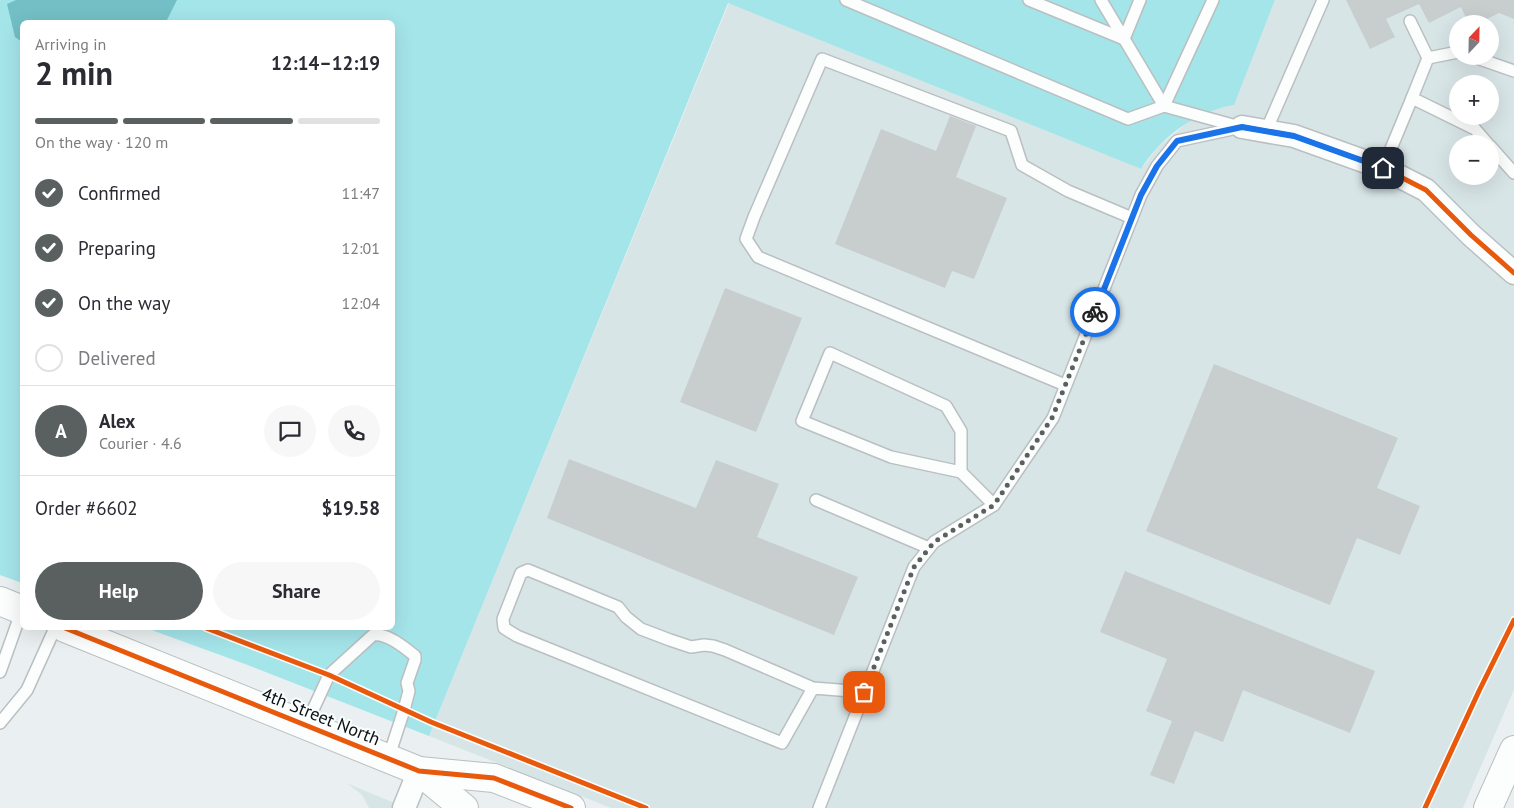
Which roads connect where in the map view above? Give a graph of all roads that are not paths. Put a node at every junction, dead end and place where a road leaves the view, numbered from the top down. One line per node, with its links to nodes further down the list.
1 (846, 0): 14 (lane)
2 (1029, 0): 8 (lane)
3 (1101, 0): 8 (lane)
4 (1140, 0): 8 (lane)
5 (1213, 0): 14 (lane)
6 (1323, 0): 16 (lane)
7 (1410, 21): 10 (lane)
8 (1124, 39): 14 (lane)
9 (1449, 54): 10 (lane)
10 (1428, 58): 13 (lane)
11 (1497, 65): 12 (lane)
12 (1514, 71)
13 (1412, 98): 17 (lane); 19 (lane)
14 (1164, 106): 15 (lane)
15 (1242, 127): 16 (street); 21 (lane)
16 (1266, 131): 19 (street)
17 (1480, 135)
18 (1499, 156): 20 (lane)
19 (1383, 168): 22 (street)
20 (1514, 173)
21 (1132, 218): 23 (lane); 23 (lane)
22 (1514, 273)
23 (1065, 385): 26 (lane)
24 (961, 472): 24 (lane); 26 (lane)
25 (816, 500): 27 (lane)
26 (994, 505): 27 (lane)
27 (929, 548): 35 (lane)
28 (0, 601): 29 (street)
29 (20, 609)
30 (20, 616): 33 (lane)
31 (54, 630): 36 (lane)
32 (71, 630): 37 (street, 4th Street North)
33 (0, 672)
34 (813, 688): 34 (lane); 35 (lane)
35 (864, 692): 44 (lane)
36 (0, 723)
37 (306, 725): 39 (street, 4th Street North); 39 (lane)
38 (1514, 750): 45 (street)
39 (388, 758): 40 (street, 4th Street North)
40 (419, 771): 41 (street); 42 (street, 4th Street North); 43 (street, 4th Street North)
41 (404, 808)
42 (464, 808)
43 (571, 808)
44 (819, 808)
45 (1488, 808)

